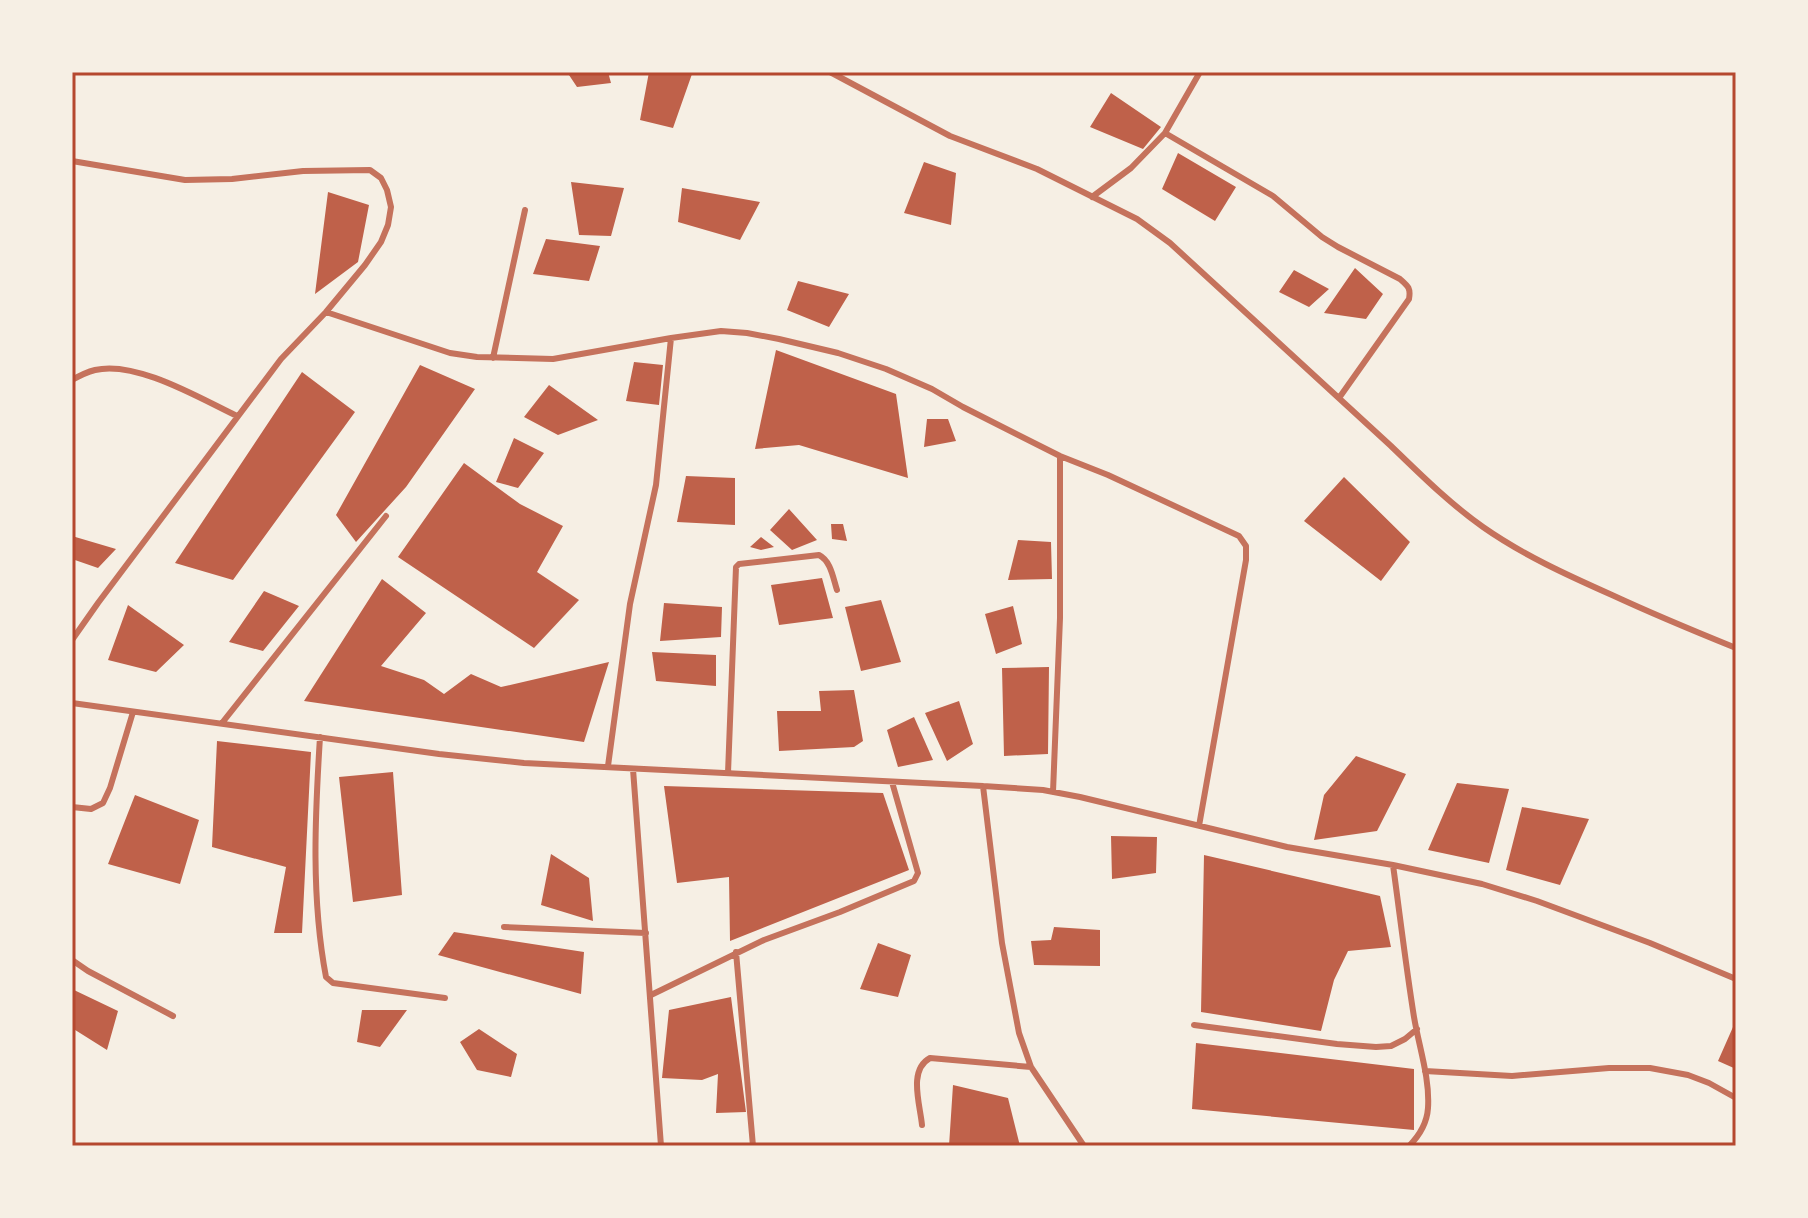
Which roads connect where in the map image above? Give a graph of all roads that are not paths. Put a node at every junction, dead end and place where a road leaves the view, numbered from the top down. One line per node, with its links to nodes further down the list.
1 (830, 72): 5 (street)
2 (1200, 72): 3 (street)
3 (1165, 133): 5 (street); 11 (street)
4 (72, 161): 7 (street)
5 (1092, 197): 11 (street)
6 (525, 210): 9 (street)
7 (326, 312): 9 (street); 12 (street)
8 (671, 338): 9 (street); 13 (street); 22 (street)
9 (493, 358)
10 (72, 380): 12 (street)
11 (1339, 398): 17 (street)
12 (237, 416): 16 (street)
13 (1060, 456): 27 (street); 29 (street)
14 (386, 516): 20 (street)
15 (837, 590): 24 (street)
16 (72, 640)
17 (1736, 648)
18 (72, 703): 19 (street)
19 (133, 712): 20 (street); 28 (street)
20 (222, 723): 21 (street)
21 (320, 737): 22 (street); 37 (street)
22 (608, 766): 23 (street)
23 (633, 769): 24 (street); 32 (street)
24 (728, 773): 25 (street)
25 (892, 782): 26 (street); 33 (street)
26 (983, 786): 27 (street); 41 (street)
27 (1053, 792): 29 (street)
28 (72, 807)
29 (1199, 826): 30 (street)
30 (1393, 865): 35 (street); 40 (street)
31 (504, 927): 32 (street)
32 (646, 933): 36 (street)
33 (736, 952): 36 (street); 46 (street)
34 (72, 960): 38 (street)
35 (1736, 979)
36 (651, 995): 45 (street)
37 (445, 998)
38 (173, 1016)
39 (1194, 1025): 40 (street)
40 (1417, 1029): 42 (street)
41 (1031, 1067): 44 (street); 47 (street)
42 (1425, 1071): 43 (street); 48 (street)
43 (1736, 1098)
44 (922, 1125)
45 (661, 1146)
46 (753, 1146)
47 (1084, 1146)
48 (1409, 1146)

